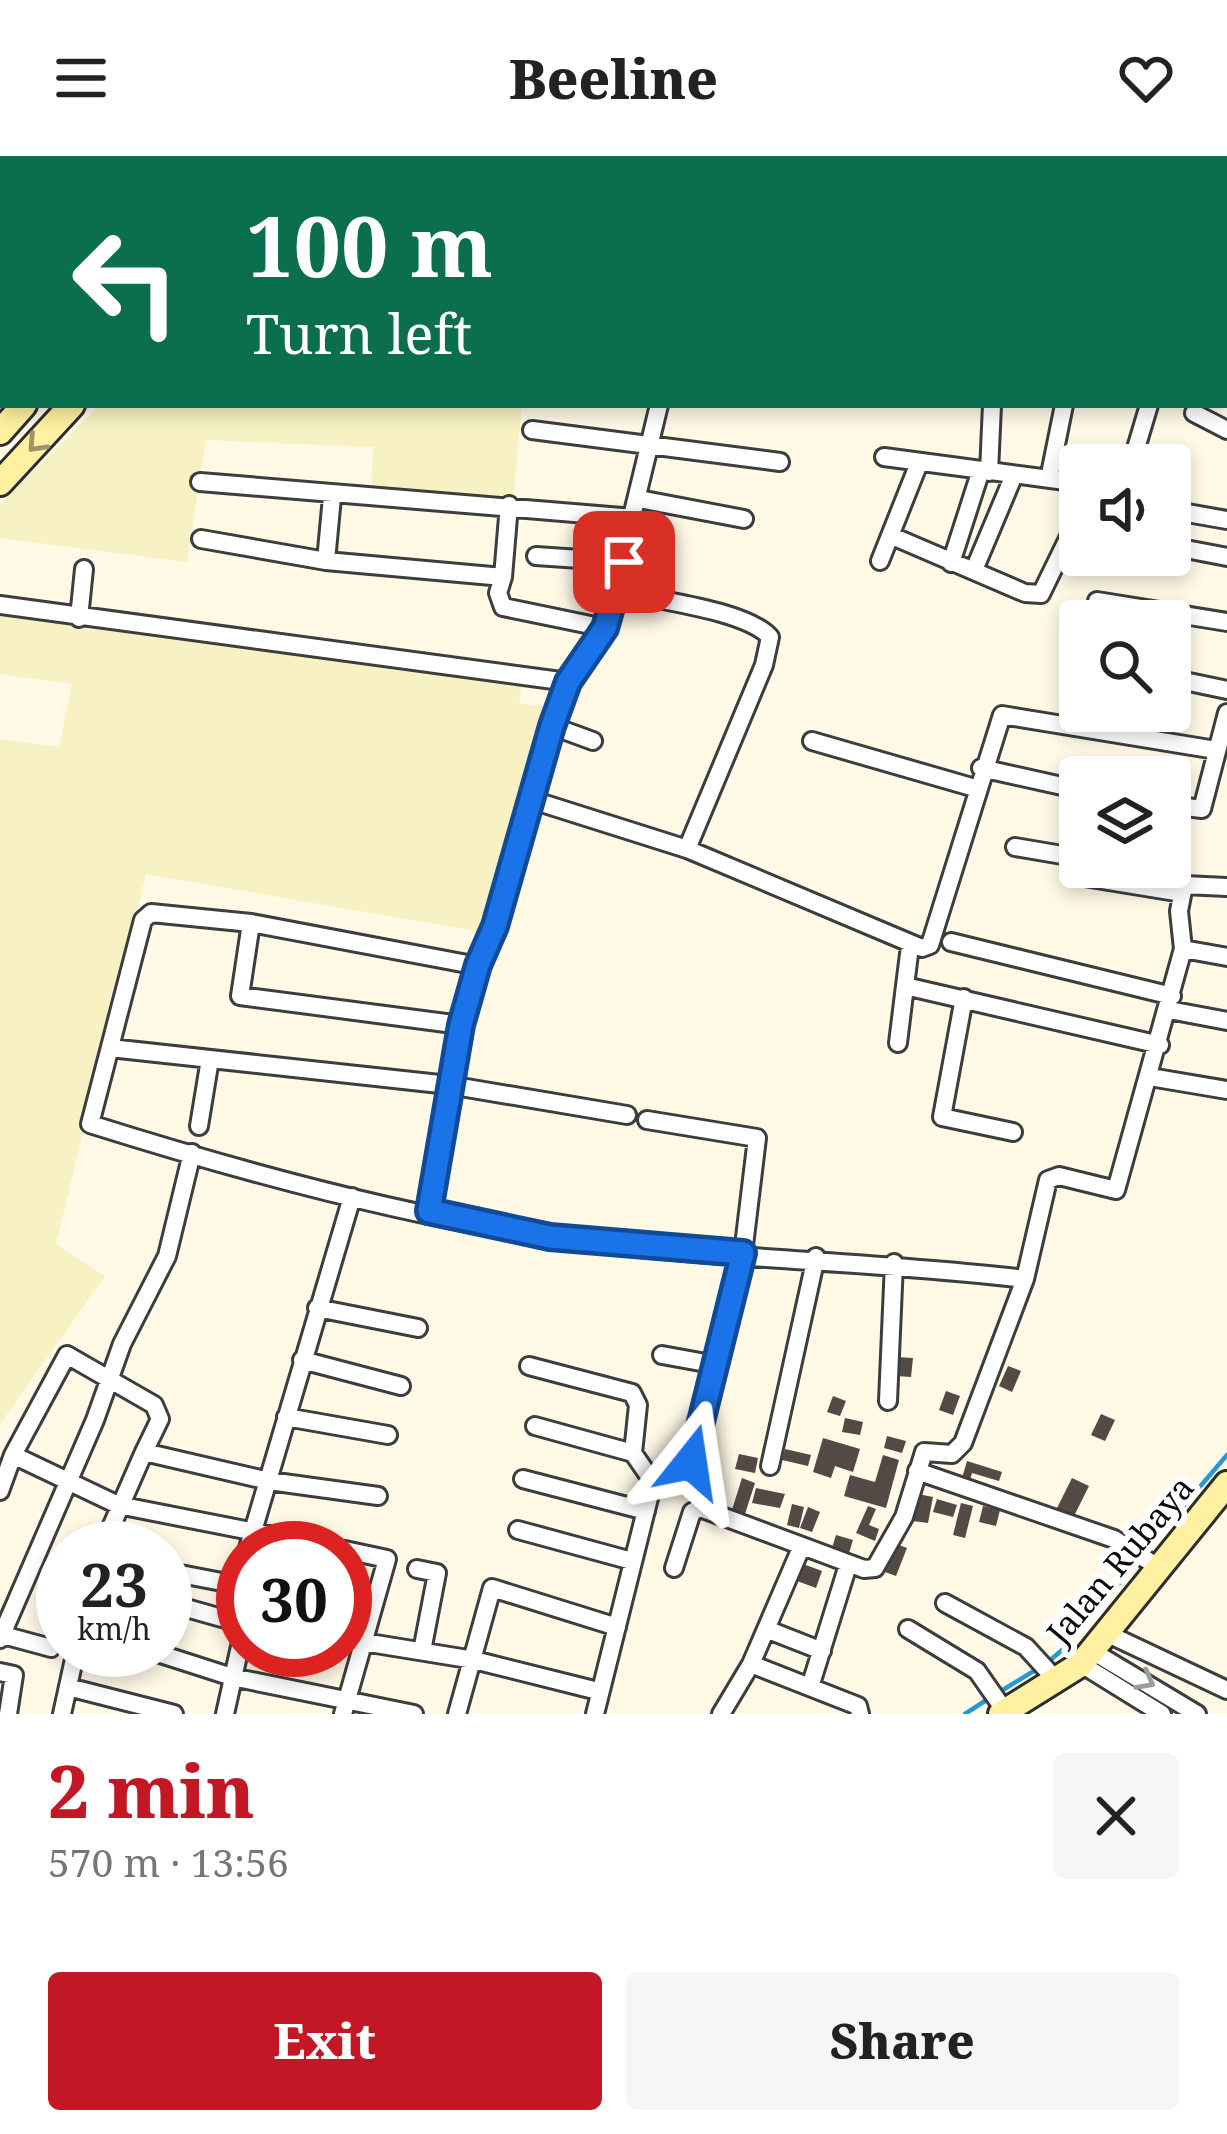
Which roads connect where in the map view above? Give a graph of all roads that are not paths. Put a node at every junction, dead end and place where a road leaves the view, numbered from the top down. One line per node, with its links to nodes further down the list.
1 (21, 408): 10 (street)
2 (69, 408): 21 (street, one-way to 21)
3 (658, 408): 11 (street)
4 (992, 408): 16 (street)
5 (1063, 408): 18 (street)
6 (1148, 408): 12 (street)
7 (1194, 413): 9 (street)
8 (532, 430): 11 (street)
9 (1227, 430)
10 (0, 432)
11 (649, 444): 14 (street); 24 (street)
12 (1137, 444)
13 (884, 457): 15 (street)
14 (780, 462)
15 (920, 463): 16 (street); 28 (street)
16 (985, 471): 17 (street); 37 (street)
17 (1015, 475): 18 (street); 39 (street)
18 (1049, 479): 19 (street)
19 (1059, 480)
20 (200, 482): 22 (street)
21 (0, 483)
22 (332, 497): 23 (street); 34 (street)
23 (509, 506): 24 (street); 40 (street)
24 (637, 508): 26 (street); 36 (street)
25 (1191, 514): 27 (street)
26 (744, 520)
27 (1227, 520)
28 (892, 536): 35 (street); 37 (street)
29 (201, 539): 34 (street)
30 (1191, 550): 33 (street)
31 (536, 556): 36 (street)
32 (1059, 557): 39 (street)
33 (1227, 557)
34 (326, 561): 40 (street)
35 (880, 561)
36 (624, 562): 41 (street)
37 (951, 563): 39 (street)
38 (84, 569): 44 (street)
39 (974, 570)
40 (503, 577): 46 (street)
41 (617, 591): 46 (street); 63 (street)
42 (0, 605): 44 (street)
43 (1191, 617): 45 (street)
44 (79, 618): 47 (street)
45 (1227, 622)
46 (605, 628): 47 (street)
47 (568, 682): 51 (street)
48 (1191, 682): 49 (street)
49 (1227, 690)
50 (1227, 713): 54 (street)
51 (552, 726): 52 (street); 60 (street)
52 (593, 741)
53 (812, 741): 57 (street)
54 (1216, 750): 55 (street); 58 (street)
55 (981, 768): 56 (street); 57 (street)
56 (1059, 785)
57 (975, 788): 70 (street)
58 (1206, 789): 59 (street); 61 (street)
59 (1227, 790)
60 (529, 799): 63 (street); 73 (street)
61 (1191, 808)
62 (1015, 847): 64 (street)
63 (687, 849): 70 (street)
64 (1059, 855)
65 (1227, 887): 67 (street)
66 (1151, 888): 67 (street)
67 (1182, 893): 71 (street)
68 (251, 923): 73 (street); 78 (street); 81 (street)
69 (951, 943): 76 (street)
70 (910, 946): 74 (street)
71 (1183, 949): 72 (street); 76 (street)
72 (1227, 957)
73 (478, 965): 78 (street)
74 (905, 986): 75 (street); 79 (street)
75 (964, 998): 80 (street); 89 (street)
76 (1170, 1003): 77 (street); 80 (street)
77 (1227, 1021)
78 (461, 1025): 84 (street)
79 (898, 1043)
80 (1160, 1045): 83 (street)
81 (110, 1048): 82 (street); 90 (street)
82 (210, 1059): 84 (street); 88 (street)
83 (1150, 1077): 85 (street); 96 (street)
84 (449, 1085): 86 (street); 92 (street)
85 (1227, 1090)
86 (627, 1115)
87 (647, 1120): 93 (street)
88 (199, 1126)
89 (1012, 1132)
90 (192, 1153): 91 (street); 103 (street)
91 (352, 1197): 92 (street); 97 (street)
92 (429, 1211): 93 (street)
93 (743, 1253): 94 (street); 101 (street)
94 (816, 1257): 95 (street); 113 (street)
95 (894, 1263): 96 (street); 105 (street)
96 (1025, 1279): 114 (street)
97 (317, 1308): 98 (street); 100 (street)
98 (418, 1328)
99 (662, 1355): 101 (street)
100 (302, 1360): 104 (street); 106 (street)
101 (717, 1365): 112 (street)
102 (530, 1366): 110 (street)
103 (110, 1380): 109 (street); 111 (street); 116 (street)
104 (401, 1386)
105 (888, 1401)
106 (286, 1417): 108 (street); 117 (street)
107 (535, 1426): 110 (street)
108 (388, 1435)
109 (144, 1452): 117 (street); 121 (street)
110 (633, 1453): 122 (street)
111 (13, 1455): 116 (street); 119 (street)
112 (691, 1462)
113 (770, 1466)
114 (917, 1471): 130 (street); 131 (street)
115 (523, 1479): 122 (street)
116 (66, 1481): 121 (street); 139 (street)
117 (269, 1481): 120 (street); 124 (street)
118 (1227, 1484): 130 (street, Jalan Rubaya)
119 (0, 1490)
120 (378, 1496)
121 (118, 1505): 123 (street); 125 (street)
122 (646, 1510): 129 (street)
123 (112, 1521)
124 (257, 1521)
125 (216, 1530)
126 (518, 1530): 129 (street)
127 (800, 1548): 131 (street); 132 (street); 137 (street)
128 (372, 1556): 134 (street)
129 (632, 1561): 136 (street)
130 (1154, 1564): 142 (street, Jalan Rubaya)
131 (848, 1565): 143 (street)
132 (674, 1568)
133 (417, 1569): 144 (street)
134 (372, 1596)
135 (945, 1603): 151 (street)
136 (617, 1627): 145 (street); 155 (street)
137 (766, 1629): 143 (street); 146 (street)
138 (908, 1629): 156 (street)
139 (1, 1637): 141 (street)
140 (372, 1644): 144 (street)
141 (36, 1645)
142 (1093, 1650): 151 (street, Jalan Rubaya); 154 (street); 167 (street); 168 (street, one-way to 168)
143 (822, 1651): 153 (street)
144 (422, 1652): 145 (street)
145 (474, 1660): 155 (street); 163 (street)
146 (751, 1664): 153 (street); 165 (street)
147 (0, 1672): 158 (street)
148 (70, 1677): 152 (street)
149 (232, 1677): 157 (street); 161 (street)
150 (349, 1677): 157 (street)
151 (1054, 1678): 156 (street, Jalan Rubaya)
152 (68, 1687): 159 (street); 160 (street)
153 (810, 1687): 166 (street)
154 (1227, 1690)
155 (598, 1691): 164 (street)
156 (999, 1704)
157 (345, 1707): 162 (street)
158 (8, 1714)
159 (62, 1714)
160 (174, 1714)
161 (225, 1714)
162 (414, 1714)
163 (457, 1714)
164 (595, 1714)
165 (721, 1714)
166 (860, 1714)
167 (1162, 1714)
168 (1197, 1714)

